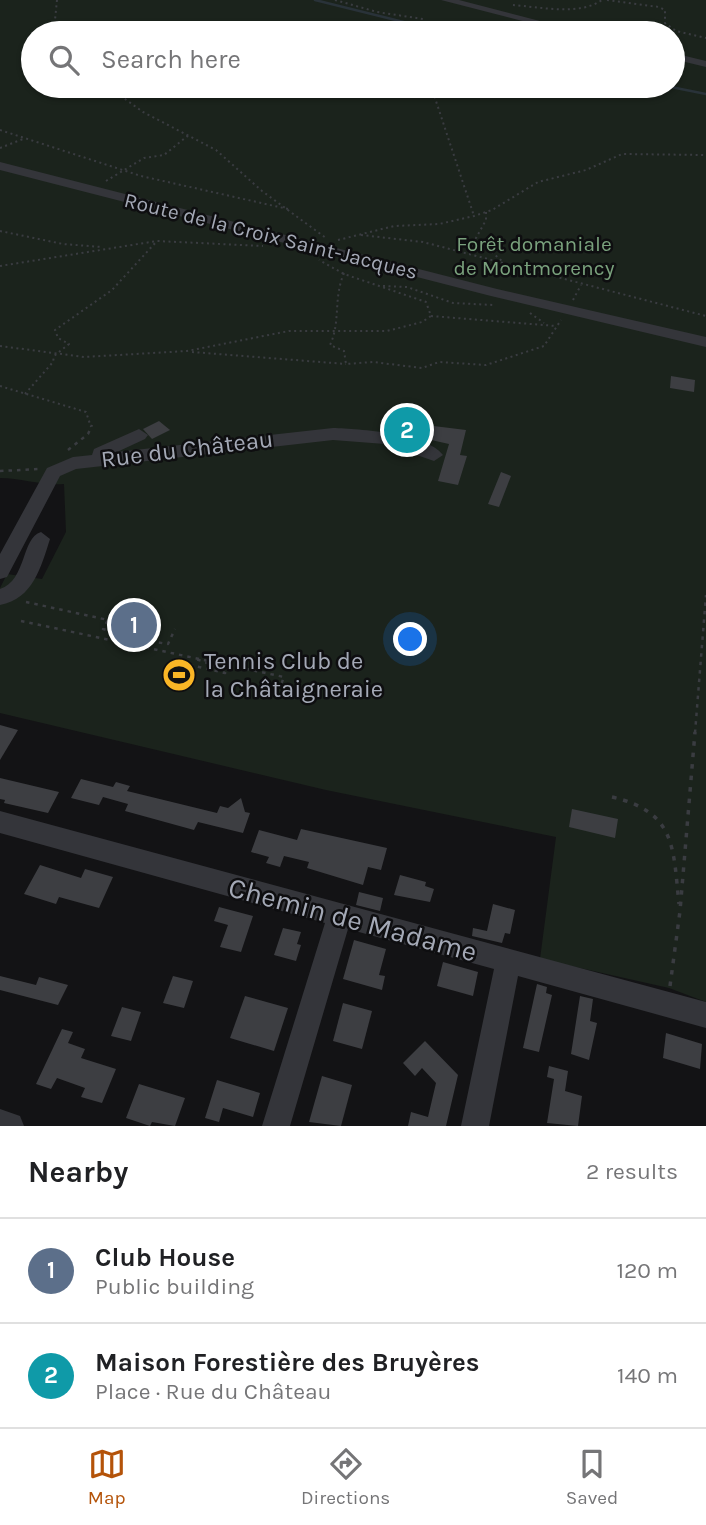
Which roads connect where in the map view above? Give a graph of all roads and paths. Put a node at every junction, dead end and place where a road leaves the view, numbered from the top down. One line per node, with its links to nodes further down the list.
1 (57, 0): 7 (path)
2 (335, 0): 8 (path)
3 (446, 0): 9 (street)
4 (602, 0): 6 (path)
5 (607, 0): 10 (path)
6 (506, 3)
7 (56, 21)
8 (424, 21)
9 (533, 21)
10 (665, 21)
11 (685, 33): 12 (path)
12 (706, 38)
13 (685, 58): 14 (street)
14 (706, 64)
15 (122, 98): 18 (path)
16 (435, 98): 27 (path)
17 (0, 130): 19 (path)
18 (190, 134): 23 (path); 25 (path)
19 (23, 139): 20 (path); 23 (path)
20 (0, 148)
21 (706, 155): 26 (path)
22 (0, 166): 24 (street, Route de la Croix Saint-Jacques)
23 (123, 167): 24 (path); 25 (path)
24 (94, 191): 30 (street, Route de la Croix Saint-Jacques)
25 (288, 209): 31 (path)
26 (486, 212): 27 (path); 33 (path)
27 (474, 216): 33 (path)
28 (0, 231): 32 (path)
29 (158, 241): 30 (path); 32 (path); 49 (path)
30 (292, 242): 31 (street, Route de la Croix Saint-Jacques)
31 (325, 246): 35 (path); 39 (street, Route de la Croix Saint-Jacques)
32 (106, 248): 34 (path)
33 (503, 262): 36 (path)
34 (0, 266)
35 (344, 273): 37 (path); 45 (path)
36 (581, 285): 39 (path); 42 (path)
37 (378, 286): 38 (path); 41 (path)
38 (496, 305)
39 (567, 311): 44 (path); 46 (street, Route de la Croix Saint-Jacques)
40 (530, 313): 43 (path)
41 (430, 316): 43 (path); 45 (path)
42 (706, 316)
43 (544, 323): 44 (path)
44 (557, 327): 50 (path)
45 (337, 330): 48 (path); 50 (path)
46 (706, 342)
47 (0, 346): 49 (path)
48 (187, 351): 49 (path); 50 (path)
49 (54, 356): 52 (path)
50 (346, 364)
51 (0, 386): 52 (path)
52 (25, 394): 55 (path)
53 (139, 435): 55 (street)
54 (434, 455): 55 (street, Rue du Château)
55 (68, 460): 59 (street, Rue du Château)
56 (49, 469): 57 (path)
57 (0, 471)
58 (41, 539): 61 (street)
59 (0, 572)
60 (706, 595): 70 (path)
61 (3, 597): 64 (path)
62 (21, 621): 64 (path)
63 (175, 629): 64 (path)
64 (141, 642): 65 (path)
65 (183, 654): 66 (path); 67 (path)
66 (173, 662)
67 (280, 687)
68 (612, 797): 70 (path)
69 (0, 822): 71 (street, Chemin de Madame)
70 (680, 911): 73 (path)
71 (340, 915): 72 (street, Chemin de Madame); 77 (street)
72 (508, 961): 73 (street, Chemin de Madame); 78 (street)
73 (667, 1003): 74 (street, Chemin de Madame)
74 (706, 1015)
75 (0, 1123): 76 (street)
76 (10, 1126)
77 (276, 1126)
78 (475, 1126)

